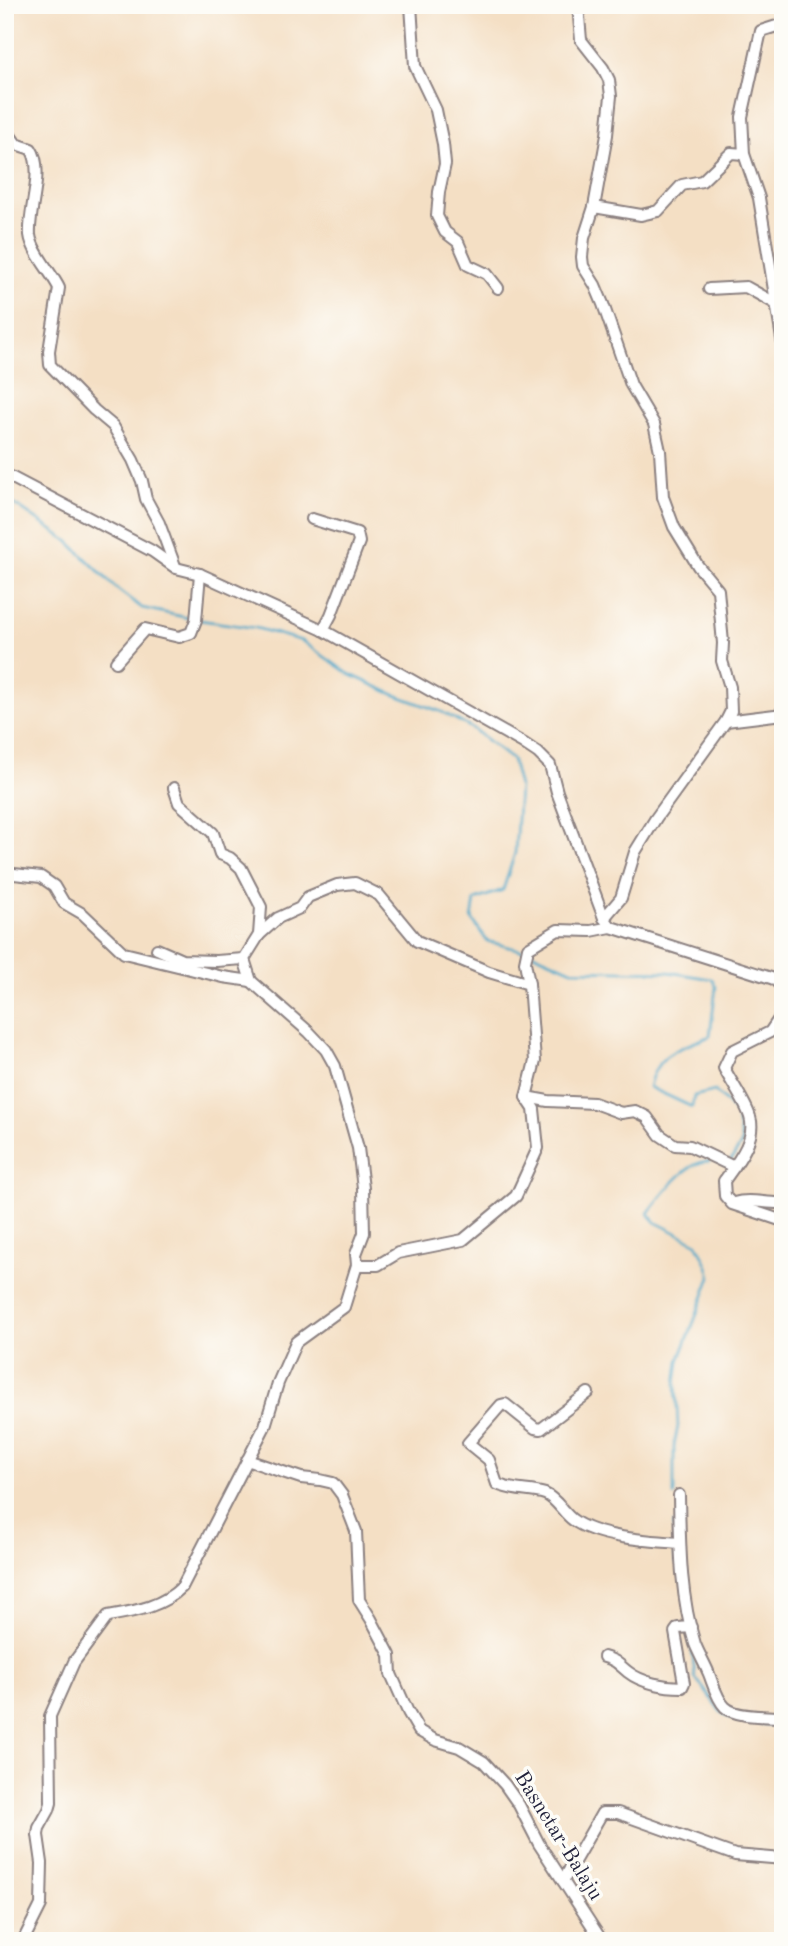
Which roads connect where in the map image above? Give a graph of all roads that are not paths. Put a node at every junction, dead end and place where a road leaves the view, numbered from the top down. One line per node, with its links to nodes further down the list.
1 (411, 5): 7 (street)
2 (578, 5): 6 (street)
3 (783, 24): 5 (street)
4 (5, 128): 13 (street)
5 (744, 154): 6 (street); 9 (street)
6 (594, 207): 18 (street)
7 (498, 288)
8 (709, 289): 9 (street)
9 (775, 303): 10 (street)
10 (783, 345)
11 (5, 474): 13 (street)
12 (312, 519): 15 (street)
13 (176, 568): 14 (street)
14 (200, 574): 15 (street); 16 (street)
15 (323, 630): 21 (street)
16 (117, 662)
17 (783, 713): 18 (street)
18 (726, 721): 21 (street)
19 (174, 789): 22 (street)
20 (5, 873): 25 (street)
21 (607, 923): 26 (street); 27 (street)
22 (259, 934): 24 (street); 26 (street)
23 (157, 949): 24 (street)
24 (244, 959): 25 (street)
25 (251, 981): 34 (street)
26 (529, 984): 29 (street)
27 (783, 988)
28 (783, 1013): 30 (street)
29 (526, 1097): 30 (street); 34 (street)
30 (731, 1166): 32 (street)
31 (783, 1203): 32 (street)
32 (732, 1204): 33 (street)
33 (783, 1221)
34 (357, 1265): 36 (street)
35 (588, 1393): 38 (street)
36 (247, 1460): 43 (street, Basnetar-Balaju); 44 (street)
37 (679, 1495): 38 (street)
38 (680, 1543): 39 (street)
39 (691, 1627): 40 (street); 41 (street)
40 (604, 1657)
41 (783, 1717)
42 (783, 1859): 43 (street)
43 (563, 1881): 45 (street, Basnetar-Balaju)
44 (23, 1941)
45 (602, 1941)

